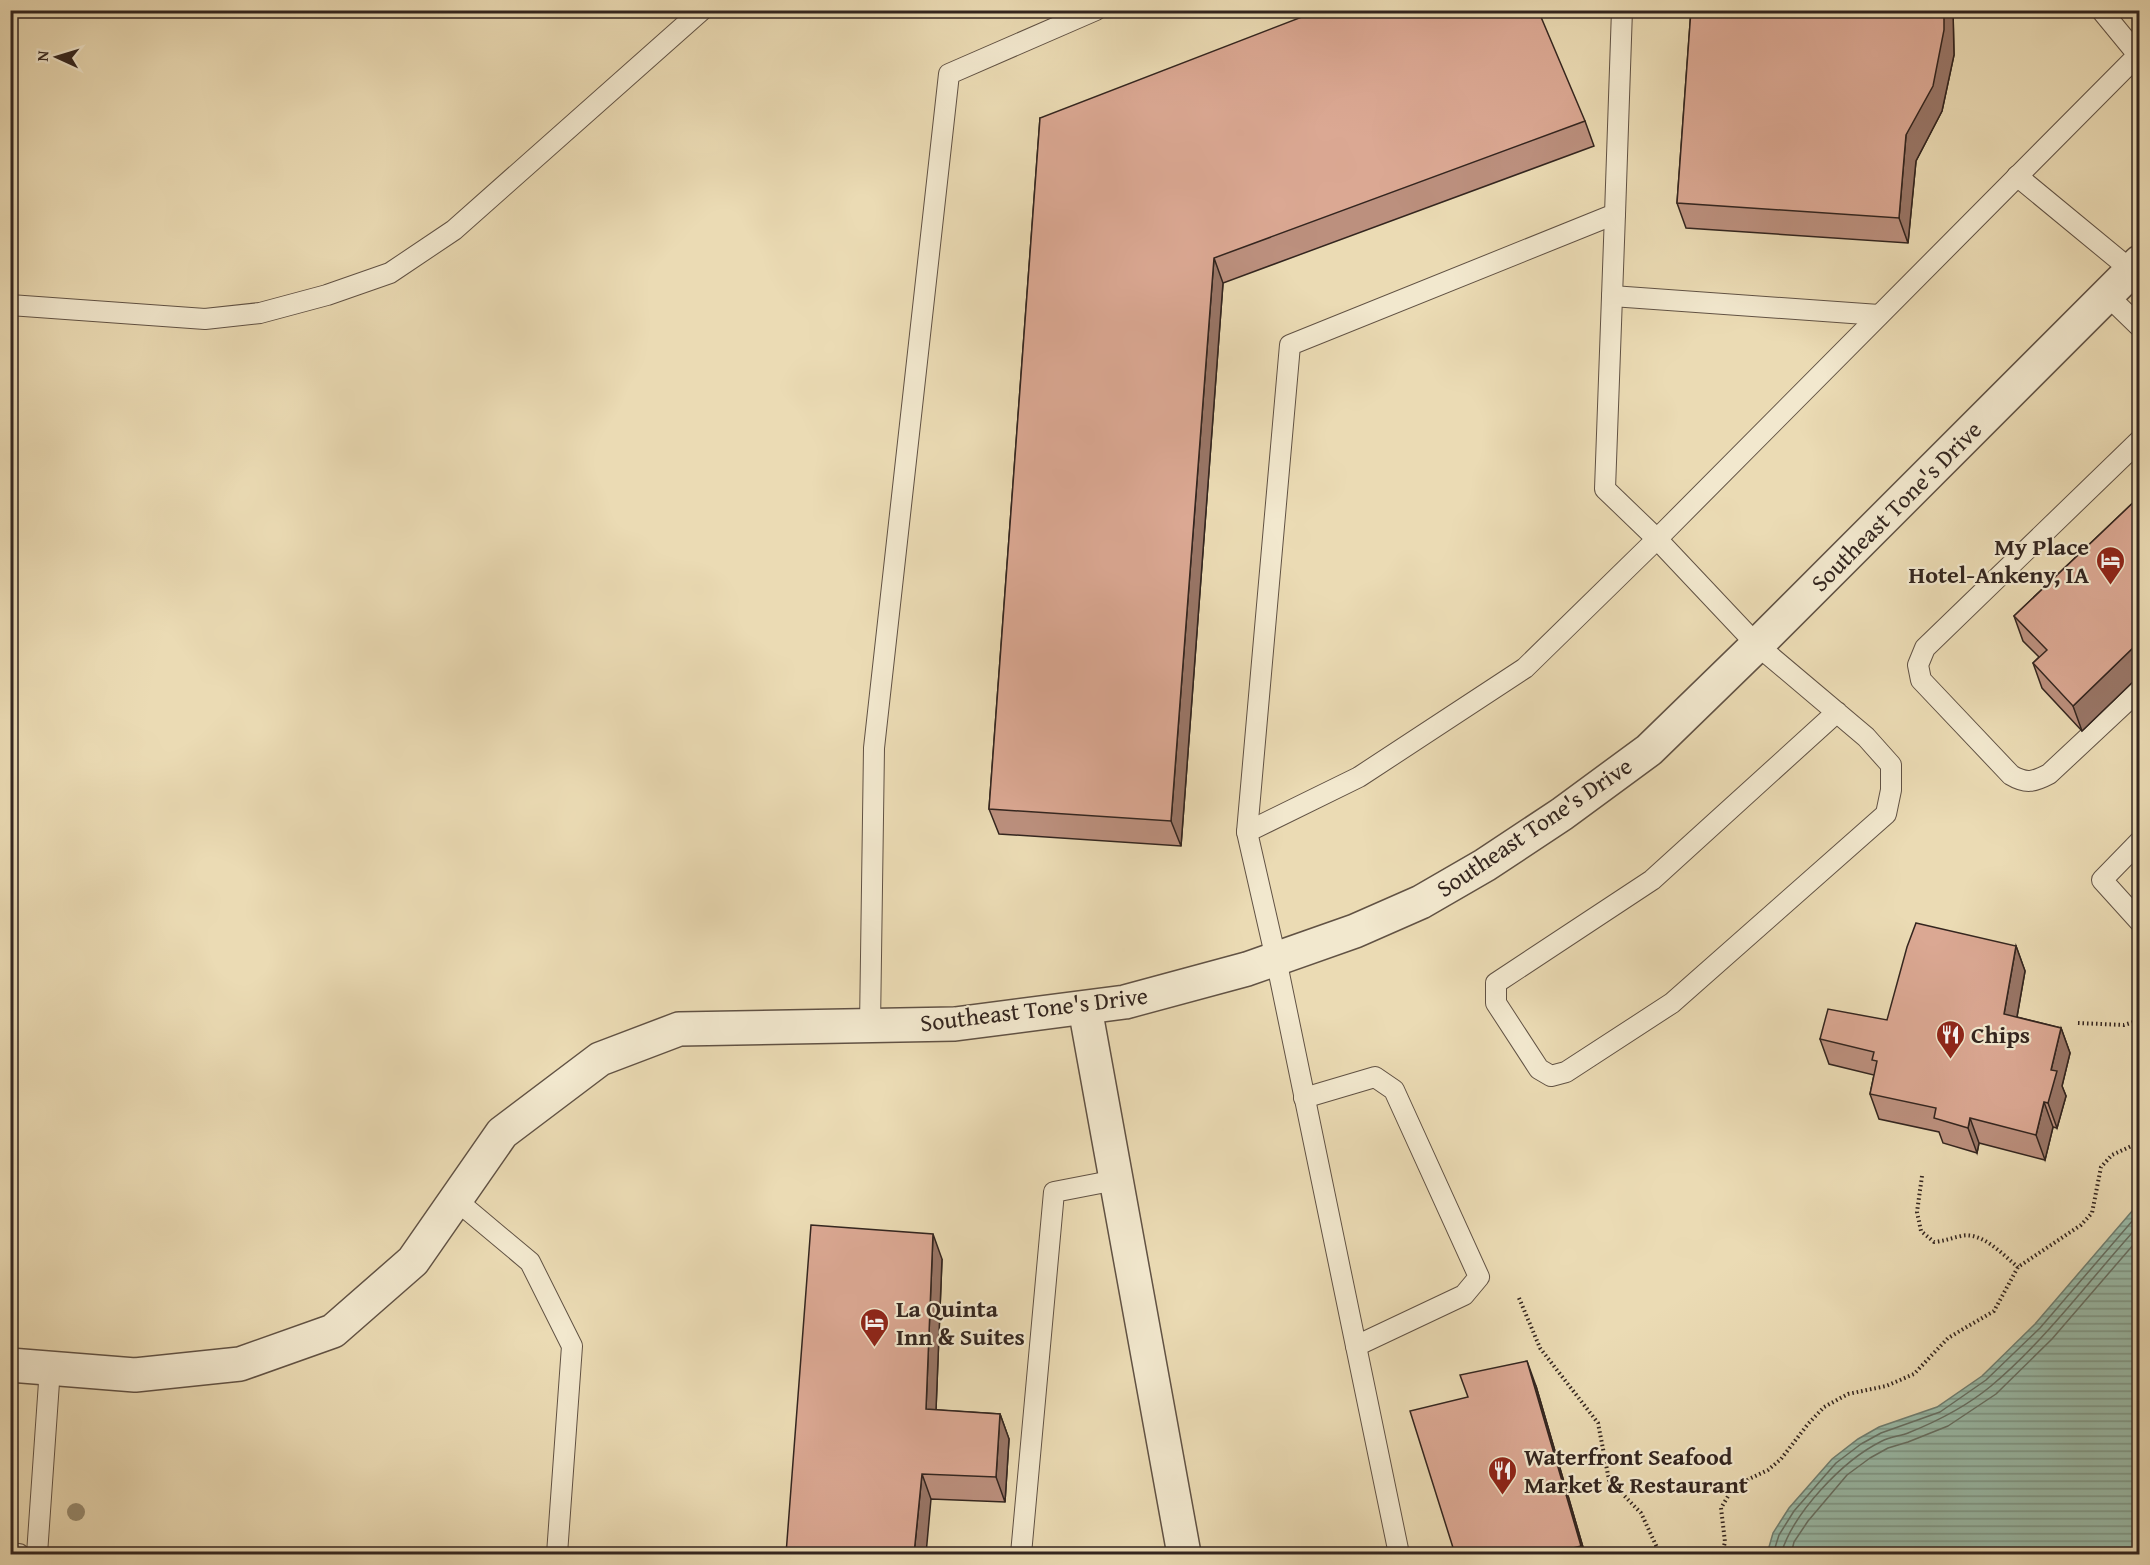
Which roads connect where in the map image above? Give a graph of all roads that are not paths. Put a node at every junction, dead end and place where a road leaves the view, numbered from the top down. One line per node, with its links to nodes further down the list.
1 (702, 10): 10 (lane)
2 (1096, 10): 23 (lane)
3 (1622, 10): 6 (lane)
4 (2101, 10): 5 (lane)
5 (2017, 176): 7 (lane); 11 (lane)
6 (1615, 214): 9 (lane); 18 (lane)
7 (2135, 266): 8 (street, Southeast Tone's Drive)
8 (2107, 295): 12 (lane); 15 (street, Southeast Tone's Drive)
9 (1612, 296): 11 (lane); 14 (lane)
10 (10, 305)
11 (1879, 315): 14 (lane)
12 (2139, 327)
13 (2139, 440): 16 (lane)
14 (1657, 539): 15 (lane); 18 (lane)
15 (1757, 645): 17 (lane); 21 (street, Southeast Tone's Drive)
16 (2139, 689)
17 (1837, 712): 17 (lane)
18 (1247, 832): 21 (lane)
19 (2139, 841): 20 (lane)
20 (2139, 922)
21 (1276, 959): 22 (street, Southeast Tone's Drive); 24 (lane)
22 (1085, 1008): 23 (street, Southeast Tone's Drive); 25 (street)
23 (870, 1026): 26 (street, Southeast Tone's Drive)
24 (1304, 1098): 27 (lane); 27 (lane)
25 (1116, 1180): 34 (lane); 35 (street)
26 (456, 1200): 29 (street, Southeast Tone's Drive); 33 (lane)
27 (1356, 1346): 36 (lane)
28 (10, 1365): 29 (street, Southeast Tone's Drive)
29 (50, 1368): 32 (lane)
30 (10, 1554): 31 (lane)
31 (19, 1554)
32 (37, 1554)
33 (557, 1554)
34 (1021, 1554)
35 (1184, 1554)
36 (1399, 1554)

